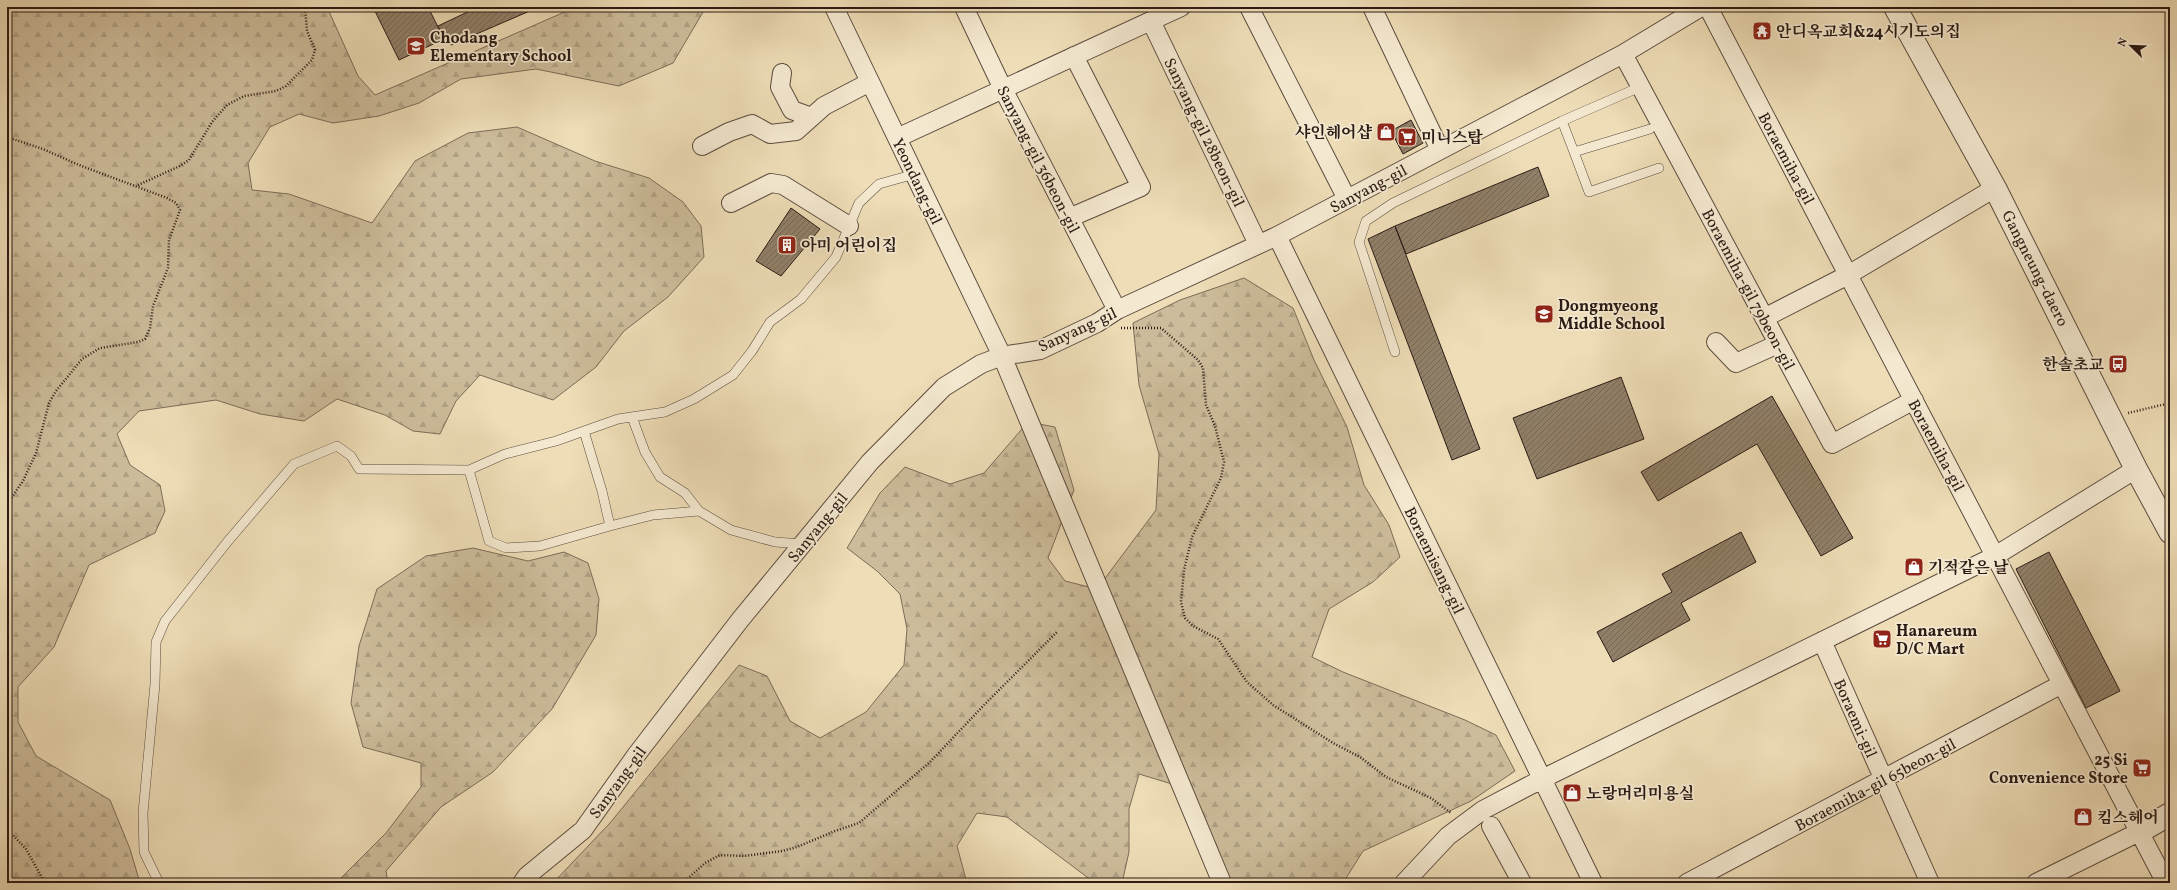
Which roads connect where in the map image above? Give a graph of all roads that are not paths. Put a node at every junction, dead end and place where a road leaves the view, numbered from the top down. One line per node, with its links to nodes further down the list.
1 (834, 7): 13 (street, Yeondang-gil)
2 (1181, 7): 9 (street)
3 (1249, 7): 26 (street)
4 (1701, 7): 10 (street, Sanyang-gil)
5 (1708, 7): 32 (street, Boraemiha-gil)
6 (1895, 7): 25 (street, Gangneung-daero)
7 (968, 8): 15 (street, Sanyang-gil 36beon-gil)
8 (1380, 10): 21 (street)
9 (1151, 21): 11 (street); 31 (street, Sanyang-gil 28beon-gil)
10 (1623, 54): 14 (street, Boraemiha-gil 79beon-gil); 21 (street, Sanyang-gil)
11 (1074, 56): 15 (street); 28 (street)
12 (782, 73): 16 (street)
13 (870, 82): 16 (street); 19 (street, Yeondang-gil)
14 (1640, 87): 17 (lane); 34 (street, Boraemiha-gil 79beon-gil)
15 (1003, 89): 19 (street); 28 (street, Sanyang-gil 36beon-gil)
16 (812, 117): 20 (street)
17 (1562, 121): 22 (lane); 37 (lane)
18 (1650, 129): 22 (lane)
19 (897, 138): 24 (street, Yeondang-gil)
20 (702, 146)
21 (1440, 150): 26 (street, Sanyang-gil)
22 (1574, 152): 23 (lane)
23 (1659, 168)
24 (915, 174): 29 (lane); 38 (street, Yeondang-gil)
25 (1995, 188): 32 (street); 42 (street, Gangneung-daero)
26 (1347, 199): 30 (street, Sanyang-gil)
27 (731, 203): 29 (street)
28 (1069, 218): 33 (street, Sanyang-gil 36beon-gil)
29 (849, 226): 40 (lane)
30 (1277, 236): 31 (street, Sanyang-gil); 51 (street, Boraemisang-gil)
31 (1258, 244): 33 (street, Sanyang-gil)
32 (1848, 275): 34 (street); 39 (street, Boraemiha-gil)
33 (1117, 310): 38 (street, Sanyang-gil)
34 (1764, 318): 36 (street, Boraemiha-gil 79beon-gil)
35 (1716, 342): 36 (street)
36 (1778, 344): 39 (street, Boraemiha-gil 79beon-gil)
37 (1395, 352)
38 (1002, 356): 47 (street, Sanyang-gil); 58 (street, Yeondang-gil)
39 (1914, 400): 48 (street, Boraemiha-gil)
40 (632, 417): 41 (lane); 44 (lane)
41 (584, 431): 43 (lane); 45 (lane)
42 (2136, 469): 46 (street, Gangneung-daero); 48 (street)
43 (469, 470): 45 (lane); 56 (lane)
44 (699, 511): 45 (lane); 47 (lane)
45 (610, 526)
46 (2170, 532)
47 (804, 544): 57 (street, Sanyang-gil)
48 (1995, 556): 49 (street); 50 (street, Boraemiha-gil)
49 (1822, 641): 51 (street); 52 (street, Boraemi-gil)
50 (2062, 684): 52 (street, Boraemiha-gil 65beon-gil); 55 (street, Boraemiha-gil)
51 (1542, 779): 59 (street); 61 (street, Boraemisang-gil)
52 (1884, 780): 62 (street, Boraemiha-gil 65beon-gil); 63 (street, Boraemi-gil)
53 (2170, 814): 55 (street)
54 (1492, 826): 60 (street)
55 (2139, 832): 64 (street); 65 (street, Boraemiha-gil)
56 (159, 883)
57 (522, 883)
58 (1222, 883)
59 (1404, 883)
60 (1522, 883)
61 (1593, 883)
62 (1688, 883)
63 (1930, 883)
64 (2036, 883)
65 (2166, 883)

